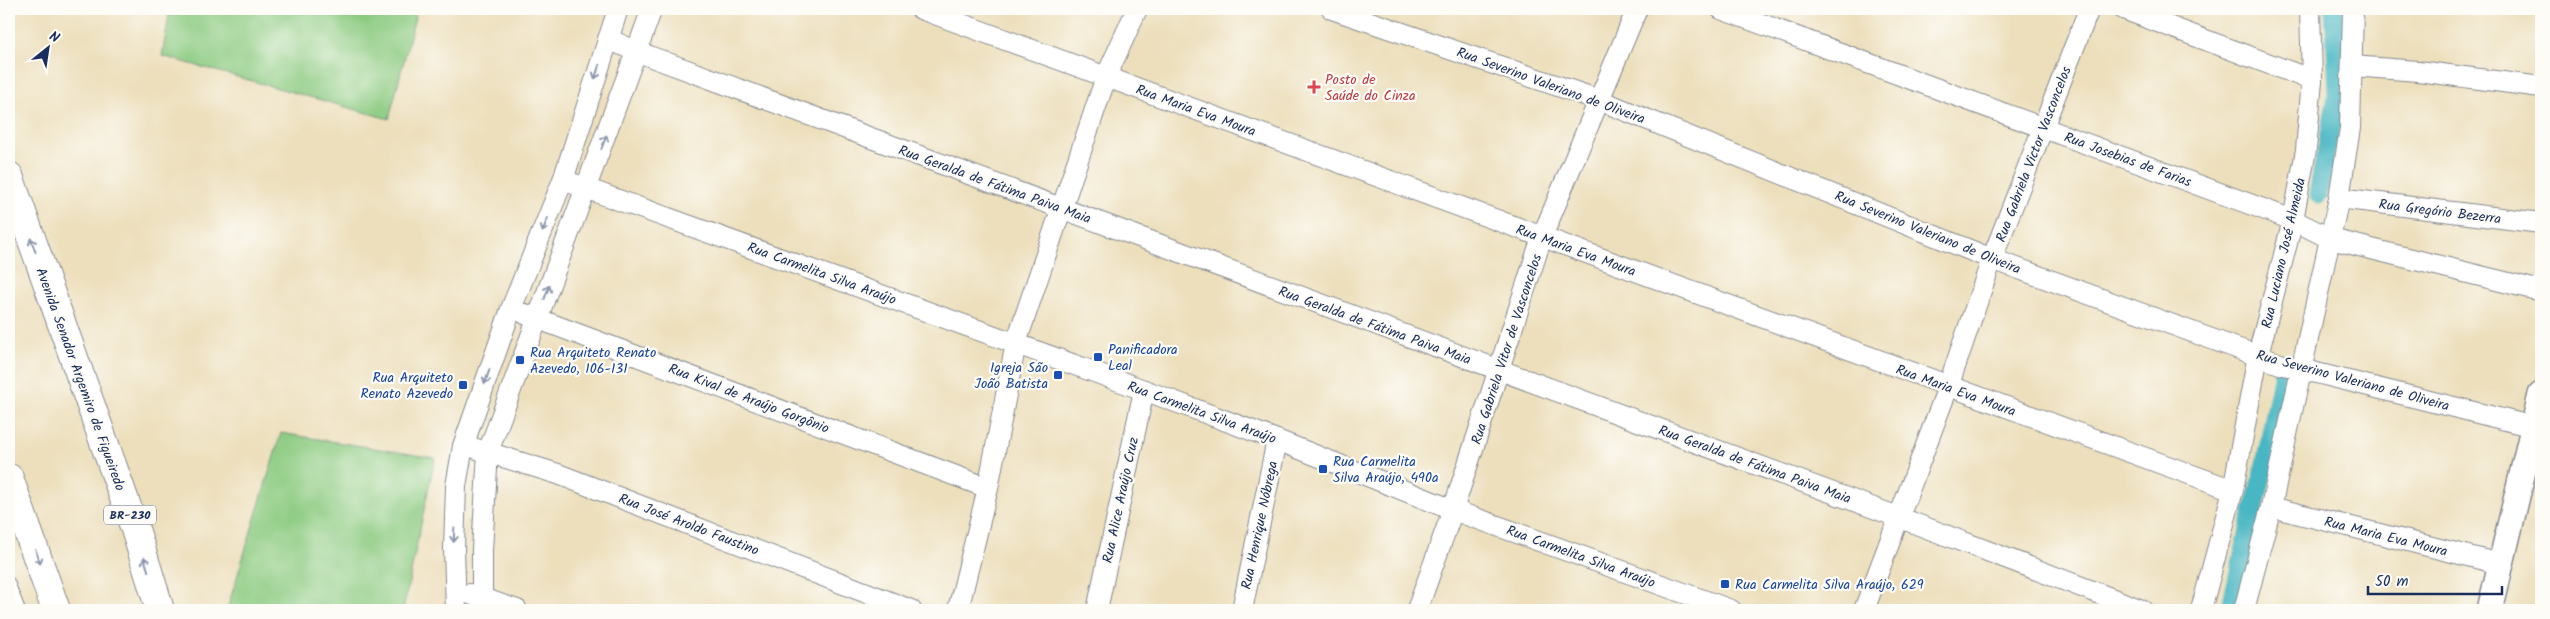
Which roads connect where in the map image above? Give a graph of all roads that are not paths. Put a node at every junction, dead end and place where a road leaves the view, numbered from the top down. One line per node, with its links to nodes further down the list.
1 (618, 9): 12 (street)
2 (652, 9): 13 (street)
3 (920, 9): 15 (street, Rua Maria Eva Moura)
4 (1137, 9): 15 (street)
5 (1332, 9): 18 (street, Rua Severino Valeriano de Oliveira)
6 (1637, 9): 18 (street, Rua Gabriela Vitor de Vasconcelos)
7 (1721, 9): 19 (street, Rua Josebias de Farias)
8 (2089, 9): 19 (street, Rua Gabriela Victor Vasconcelos)
9 (2123, 9): 16 (street)
10 (2310, 9): 16 (street, Rua Luciano José Almeida)
11 (2353, 9): 14 (street)
12 (608, 39): 13 (street, Rua Geralda de Fátima Paiva Maia); 21 (street, one-way to 21)
13 (638, 52): 22 (street, one-way to 13); 24 (street, Rua Geralda de Fátima Paiva Maia)
14 (2352, 66): 17 (street); 23 (street)
15 (1106, 77): 24 (street); 27 (street, Rua Maria Eva Moura)
16 (2312, 80): 25 (street, Rua Luciano José Almeida)
17 (2541, 87)
18 (1599, 100): 27 (street, Rua Gabriela Vitor de Vasconcelos); 29 (street, Rua Severino Valeriano de Oliveira)
19 (2043, 128): 25 (street, Rua Josebias de Farias); 29 (street, Rua Gabriela Victor Vasconcelos)
20 (9, 176): 57 (highway, Avenida Senador Argemiro de Figueiredo / BR-230, one-way to 20)
21 (563, 180): 22 (street, Rua Carmelita Silva Araújo); 31 (street, one-way to 31)
22 (586, 187): 32 (street, one-way to 22); 33 (street, Rua Carmelita Silva Araújo)
23 (2340, 198): 26 (street, Rua Gregório Bezerra); 28 (street)
24 (1061, 208): 33 (street); 36 (street, Rua Geralda de Fátima Paiva Maia)
25 (2293, 220): 28 (street, Rua Josebias de Farias); 34 (street, Rua Luciano José Almeida)
26 (2541, 223)
27 (1542, 237): 36 (street, Rua Gabriela Vitor de Vasconcelos); 37 (street, Rua Maria Eva Moura)
28 (2331, 239): 30 (street, Rua Josebias de Farias); 35 (street)
29 (1992, 259): 34 (street, Rua Severino Valeriano de Oliveira); 37 (street, Rua Gabriela Victor Vasconcelos)
30 (2541, 292)
31 (511, 309): 32 (street, Rua Kival de Araújo Gorgônio); 42 (street, one-way to 42)
32 (538, 319): 43 (street); 45 (street, Rua Kival de Araújo Gorgônio)
33 (1016, 344): 38 (street, Rua Carmelita Silva Araújo); 45 (street)
34 (2258, 355): 35 (street, Rua Severino Valeriano de Oliveira); 46 (street, Rua Luciano José Almeida)
35 (2301, 370): 40 (street, Rua Severino Valeriano de Oliveira); 47 (street)
36 (1499, 371): 48 (street, Rua Gabriela Vitor de Vasconcelos); 49 (street, Rua Geralda de Fátima Paiva Maia)
37 (1948, 387): 46 (street, Rua Maria Eva Moura); 49 (street, Rua Gabriela Victor Vasconcelos)
38 (1144, 390): 41 (street, Rua Carmelita Silva Araújo); 61 (street, Rua Alice Araújo Cruz)
39 (2541, 395): 40 (street)
40 (2534, 427): 51 (street)
41 (1277, 440): 48 (street, Rua Carmelita Silva Araújo); 62 (street, Rua Henrique Nóbrega)
42 (463, 446): 43 (street, Rua José Aroldo Faustino); 53 (street, one-way to 53)
43 (488, 452): 54 (street); 59 (street, Rua José Aroldo Faustino)
44 (9, 478): 50 (highway)
45 (988, 488): 60 (street)
46 (2233, 490): 67 (street, Rua Luciano José Almeida)
47 (2271, 507): 51 (street, Rua Maria Eva Moura); 68 (street)
48 (1453, 510): 63 (street, Rua Gabriela Vitor de Vasconcelos); 64 (street, Rua Carmelita Silva Araújo)
49 (1898, 516): 65 (street, Rua Gabriela Victor Vasconcelos); 66 (street, Rua Geralda de Fátima Paiva Maia)
50 (16, 520): 56 (highway, one-way to 56)
51 (2500, 564): 69 (street)
52 (9, 582): 55 (lane)
53 (456, 600): 54 (street)
54 (483, 604): 58 (street)
55 (20, 610)
56 (56, 610)
57 (160, 610)
58 (516, 610)
59 (911, 610)
60 (958, 610)
61 (1096, 610)
62 (1242, 610)
63 (1416, 610)
64 (1731, 610)
65 (1864, 610)
66 (2142, 610)
67 (2201, 610)
68 (2244, 610)
69 (2490, 610)

